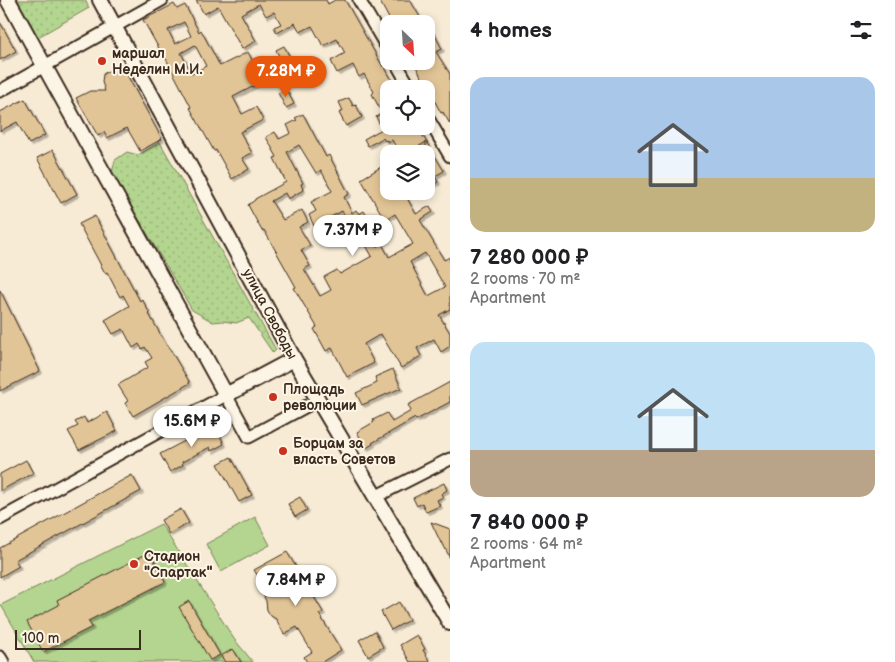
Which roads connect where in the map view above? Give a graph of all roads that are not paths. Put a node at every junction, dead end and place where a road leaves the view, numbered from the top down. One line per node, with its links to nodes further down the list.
1 (8, 0): 7 (main road)
2 (100, 0): 5 (main road, улица Свободы)
3 (162, 0): 5 (street)
4 (359, 0): 6 (street)
5 (114, 27): 7 (street); 11 (main road, улица Свободы)
6 (380, 36)
7 (44, 66): 8 (street); 12 (main road)
8 (0, 91)
9 (435, 130): 10 (street)
10 (450, 156)
11 (294, 359): 12 (main road); 13 (main road, улица Свободы)
12 (226, 395): 13 (street); 16 (street)
13 (318, 400): 15 (main road, улица Свободы)
14 (450, 459): 15 (street)
15 (375, 497): 17 (main road, улица Свободы)
16 (0, 519)
17 (445, 605): 18 (main road, улица Свободы)
18 (450, 623)
19 (0, 657): 20 (street)
20 (3, 662)

